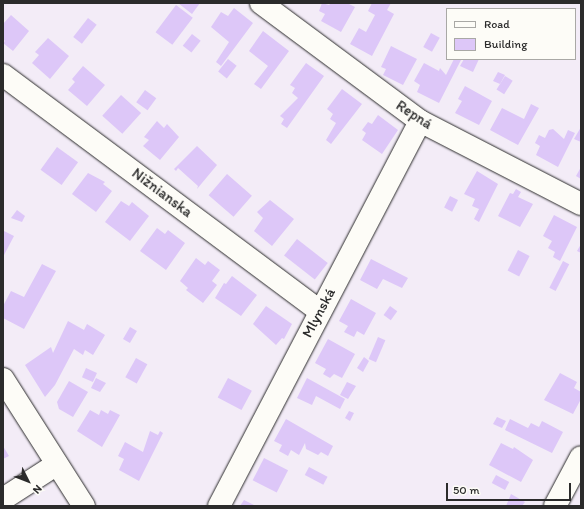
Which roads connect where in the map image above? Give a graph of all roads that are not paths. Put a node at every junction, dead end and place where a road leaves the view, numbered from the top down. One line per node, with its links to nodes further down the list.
1 (261, 3): 3 (street, Repná)
2 (3, 75): 5 (street, Nižnianska)
3 (420, 121): 4 (street, Repná); 5 (street, Mlynská)
4 (581, 204)
5 (320, 311): 11 (street, Mlynská)
6 (3, 380): 8 (street)
7 (581, 457): 12 (street)
8 (57, 464): 9 (street); 10 (street)
9 (3, 499)
10 (84, 506)
11 (219, 506)
12 (555, 506)

